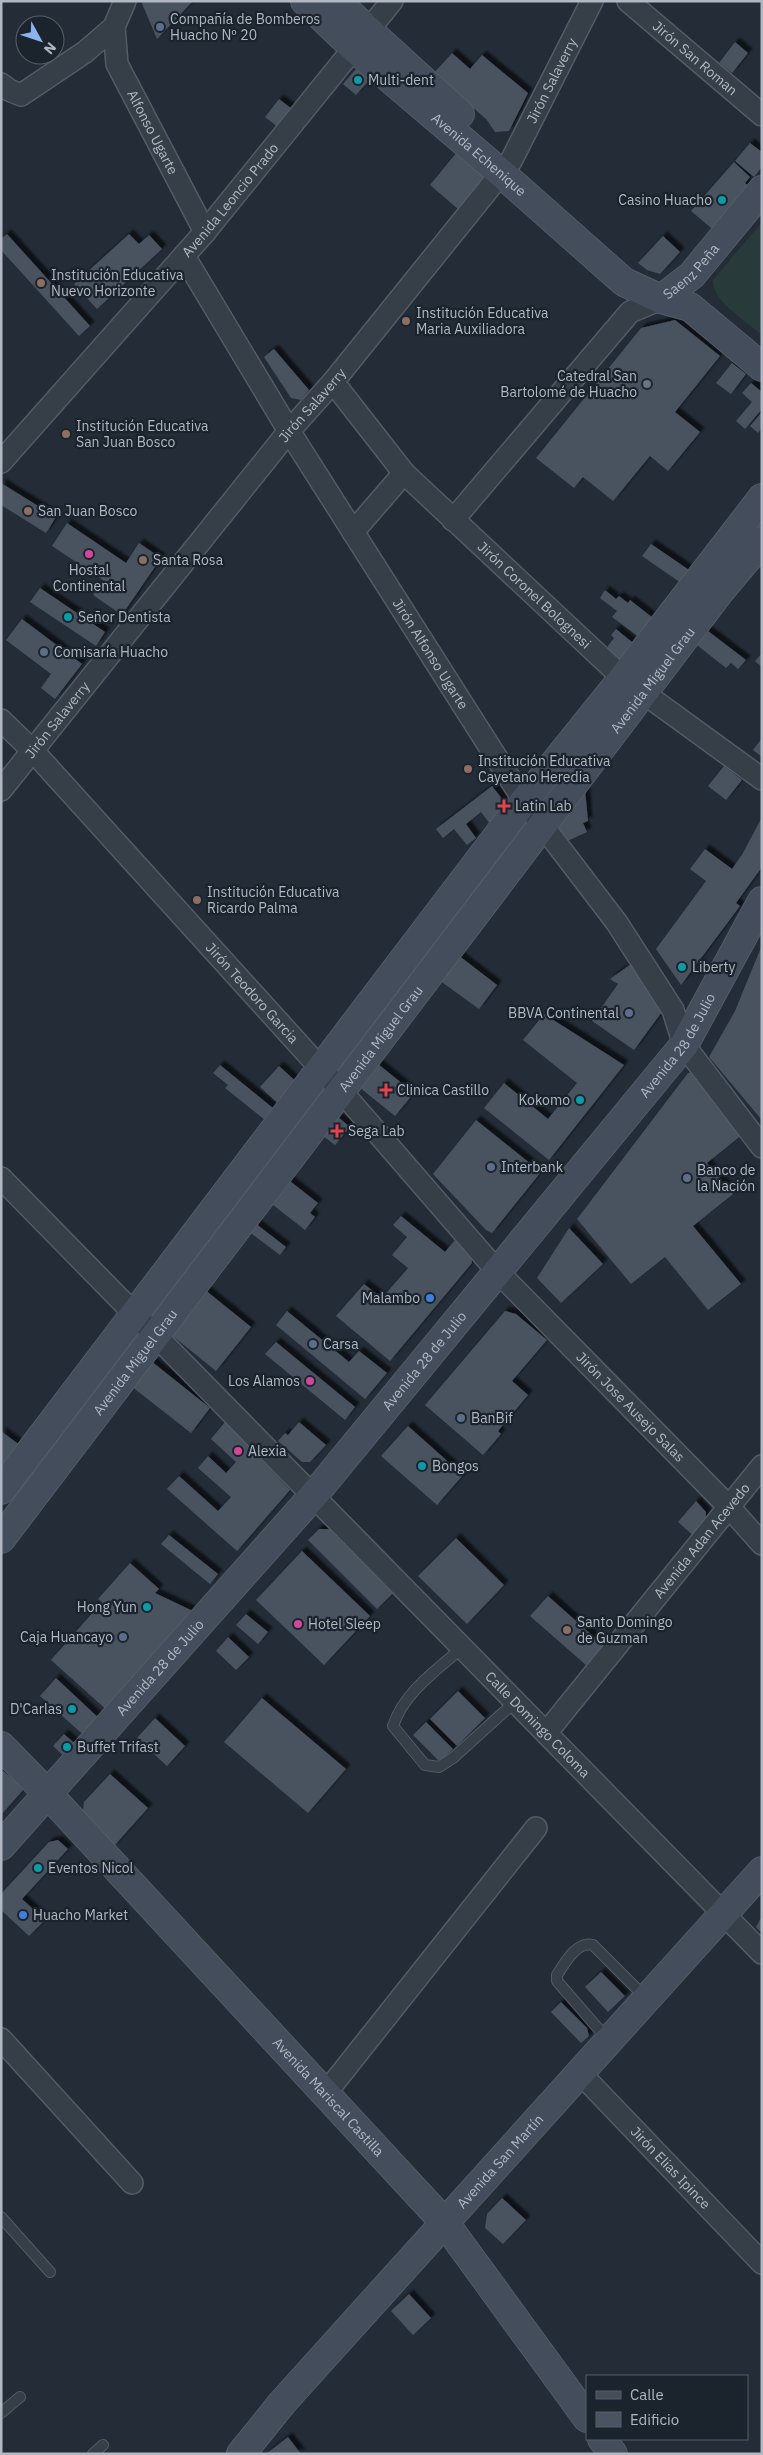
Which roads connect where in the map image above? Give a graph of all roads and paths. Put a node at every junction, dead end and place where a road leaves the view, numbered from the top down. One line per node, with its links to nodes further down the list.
1 (125, 1): 7 (street)
2 (305, 1): 8 (street, Avenida Echenique)
3 (336, 1): 8 (street, Avenida Echenique)
4 (392, 1): 8 (street, Avenida Leoncio Prado)
5 (592, 1): 11 (street, Jirón Salaverry)
6 (628, 1): 10 (street, Jirón San Roman)
7 (114, 27): 9 (street); 13 (street, Alfonso Ugarte)
8 (361, 40): 11 (street, Avenida Echenique); 13 (street, Avenida Leoncio Prado)
9 (1, 84)
10 (762, 115)
11 (506, 167): 15 (street, Avenida Echenique); 17 (street, Jirón Salaverry)
12 (762, 190): 15 (street, Saenz Peña)
13 (205, 232): 14 (street, Avenida Leoncio Prado)
14 (184, 256): 18 (street, Jirón Alfonso Ugarte); 19 (street, Avenida Leoncio Prado)
15 (661, 299): 16 (street); 22 (street, Saenz Peña)
16 (762, 367)
17 (334, 382): 18 (street, Jirón Salaverry); 20 (street, Jirón Coronel Bolognesi)
18 (289, 431): 23 (street, Jirón Alfonso Ugarte); 27 (street, Jirón Salaverry)
19 (1, 462)
20 (404, 474): 22 (street, Jirón Coronel Bolognesi); 23 (street)
21 (762, 498): 25 (street, Avenida Miguel Grau)
22 (453, 520): 25 (street, Jirón Coronel Bolognesi)
23 (353, 532): 30 (street, Jirón Alfonso Ugarte)
24 (762, 541): 25 (street, Avenida Miguel Grau)
25 (633, 685): 28 (street, Jirón Coronel Bolognesi); 30 (street, Avenida Miguel Grau); 31 (street, Avenida Miguel Grau)
26 (1, 720): 27 (street, Jirón Teodoro Garcia)
27 (33, 751): 29 (street, Jirón Salaverry); 34 (street, Jirón Teodoro Garcia)
28 (762, 778)
29 (1, 790)
30 (524, 801): 31 (street, Jirón Alfonso Ugarte); 34 (street, Avenida Miguel Grau)
31 (542, 827): 33 (street, Jirón Alfonso Ugarte); 35 (street, Avenida Miguel Grau)
32 (762, 900): 33 (street, Avenida 28 de Julio)
33 (684, 1045): 36 (street, Jirón Alfonso Ugarte); 38 (street, Avenida 28 de Julio)
34 (320, 1069): 35 (street, Jirón Teodoro Garcia); 39 (street, Avenida Miguel Grau)
35 (342, 1092): 38 (street, Jirón Teodoro Garcia); 40 (street, Avenida Miguel Grau)
36 (762, 1147)
37 (1, 1178): 39 (street, Calle Domingo Coloma)
38 (498, 1271): 43 (street, Avenida 28 de Julio); 44 (street, Jirón Jose Ausejo Salas)
39 (133, 1314): 40 (street, Calle Domingo Coloma); 42 (street, Avenida Miguel Grau)
40 (155, 1336): 43 (street, Calle Domingo Coloma); 45 (street, Avenida Miguel Grau)
41 (762, 1466): 44 (street, Avenida Adan Acevedo)
42 (1, 1490)
43 (313, 1496): 47 (street, Calle Domingo Coloma); 51 (street, Avenida 28 de Julio)
44 (729, 1507): 46 (street, Jirón Jose Ausejo Salas); 49 (street, Avenida Adan Acevedo)
45 (1, 1539)
46 (762, 1544)
47 (463, 1647): 48 (street, Calle Domingo Coloma); 48 (lane)
48 (516, 1700): 49 (street, Calle Domingo Coloma)
49 (547, 1732): 55 (street, Calle Domingo Coloma)
50 (1, 1746): 51 (street, Avenida Mariscal Castilla)
51 (48, 1794): 53 (street, Avenida 28 de Julio); 61 (street, Avenida Mariscal Castilla)
52 (536, 1828): 61 (street)
53 (1, 1846)
54 (762, 1872): 55 (street, Avenida San Martín)
55 (723, 1914): 56 (street, Calle Domingo Coloma); 57 (street, Avenida San Martín)
56 (762, 1953)
57 (647, 1999): 59 (street, Avenida San Martín); 59 (lane)
58 (1, 2039): 62 (street)
59 (609, 2041): 60 (street, Avenida San Martín)
60 (580, 2073): 64 (street, Avenida San Martín); 65 (street, Jirón Elias Ipince)
61 (325, 2094): 64 (street, Avenida Mariscal Castilla)
62 (132, 2183)
63 (1, 2217): 66 (lane)
64 (444, 2223): 69 (street, Avenida Mariscal Castilla); 73 (street, Avenida San Martín)
65 (762, 2263)
66 (50, 2272)
67 (20, 2397): 68 (lane)
68 (1, 2413)
69 (586, 2417)
70 (603, 2440): 74 (street)
71 (103, 2445): 72 (lane)
72 (93, 2454)
73 (241, 2454)
74 (613, 2454)

